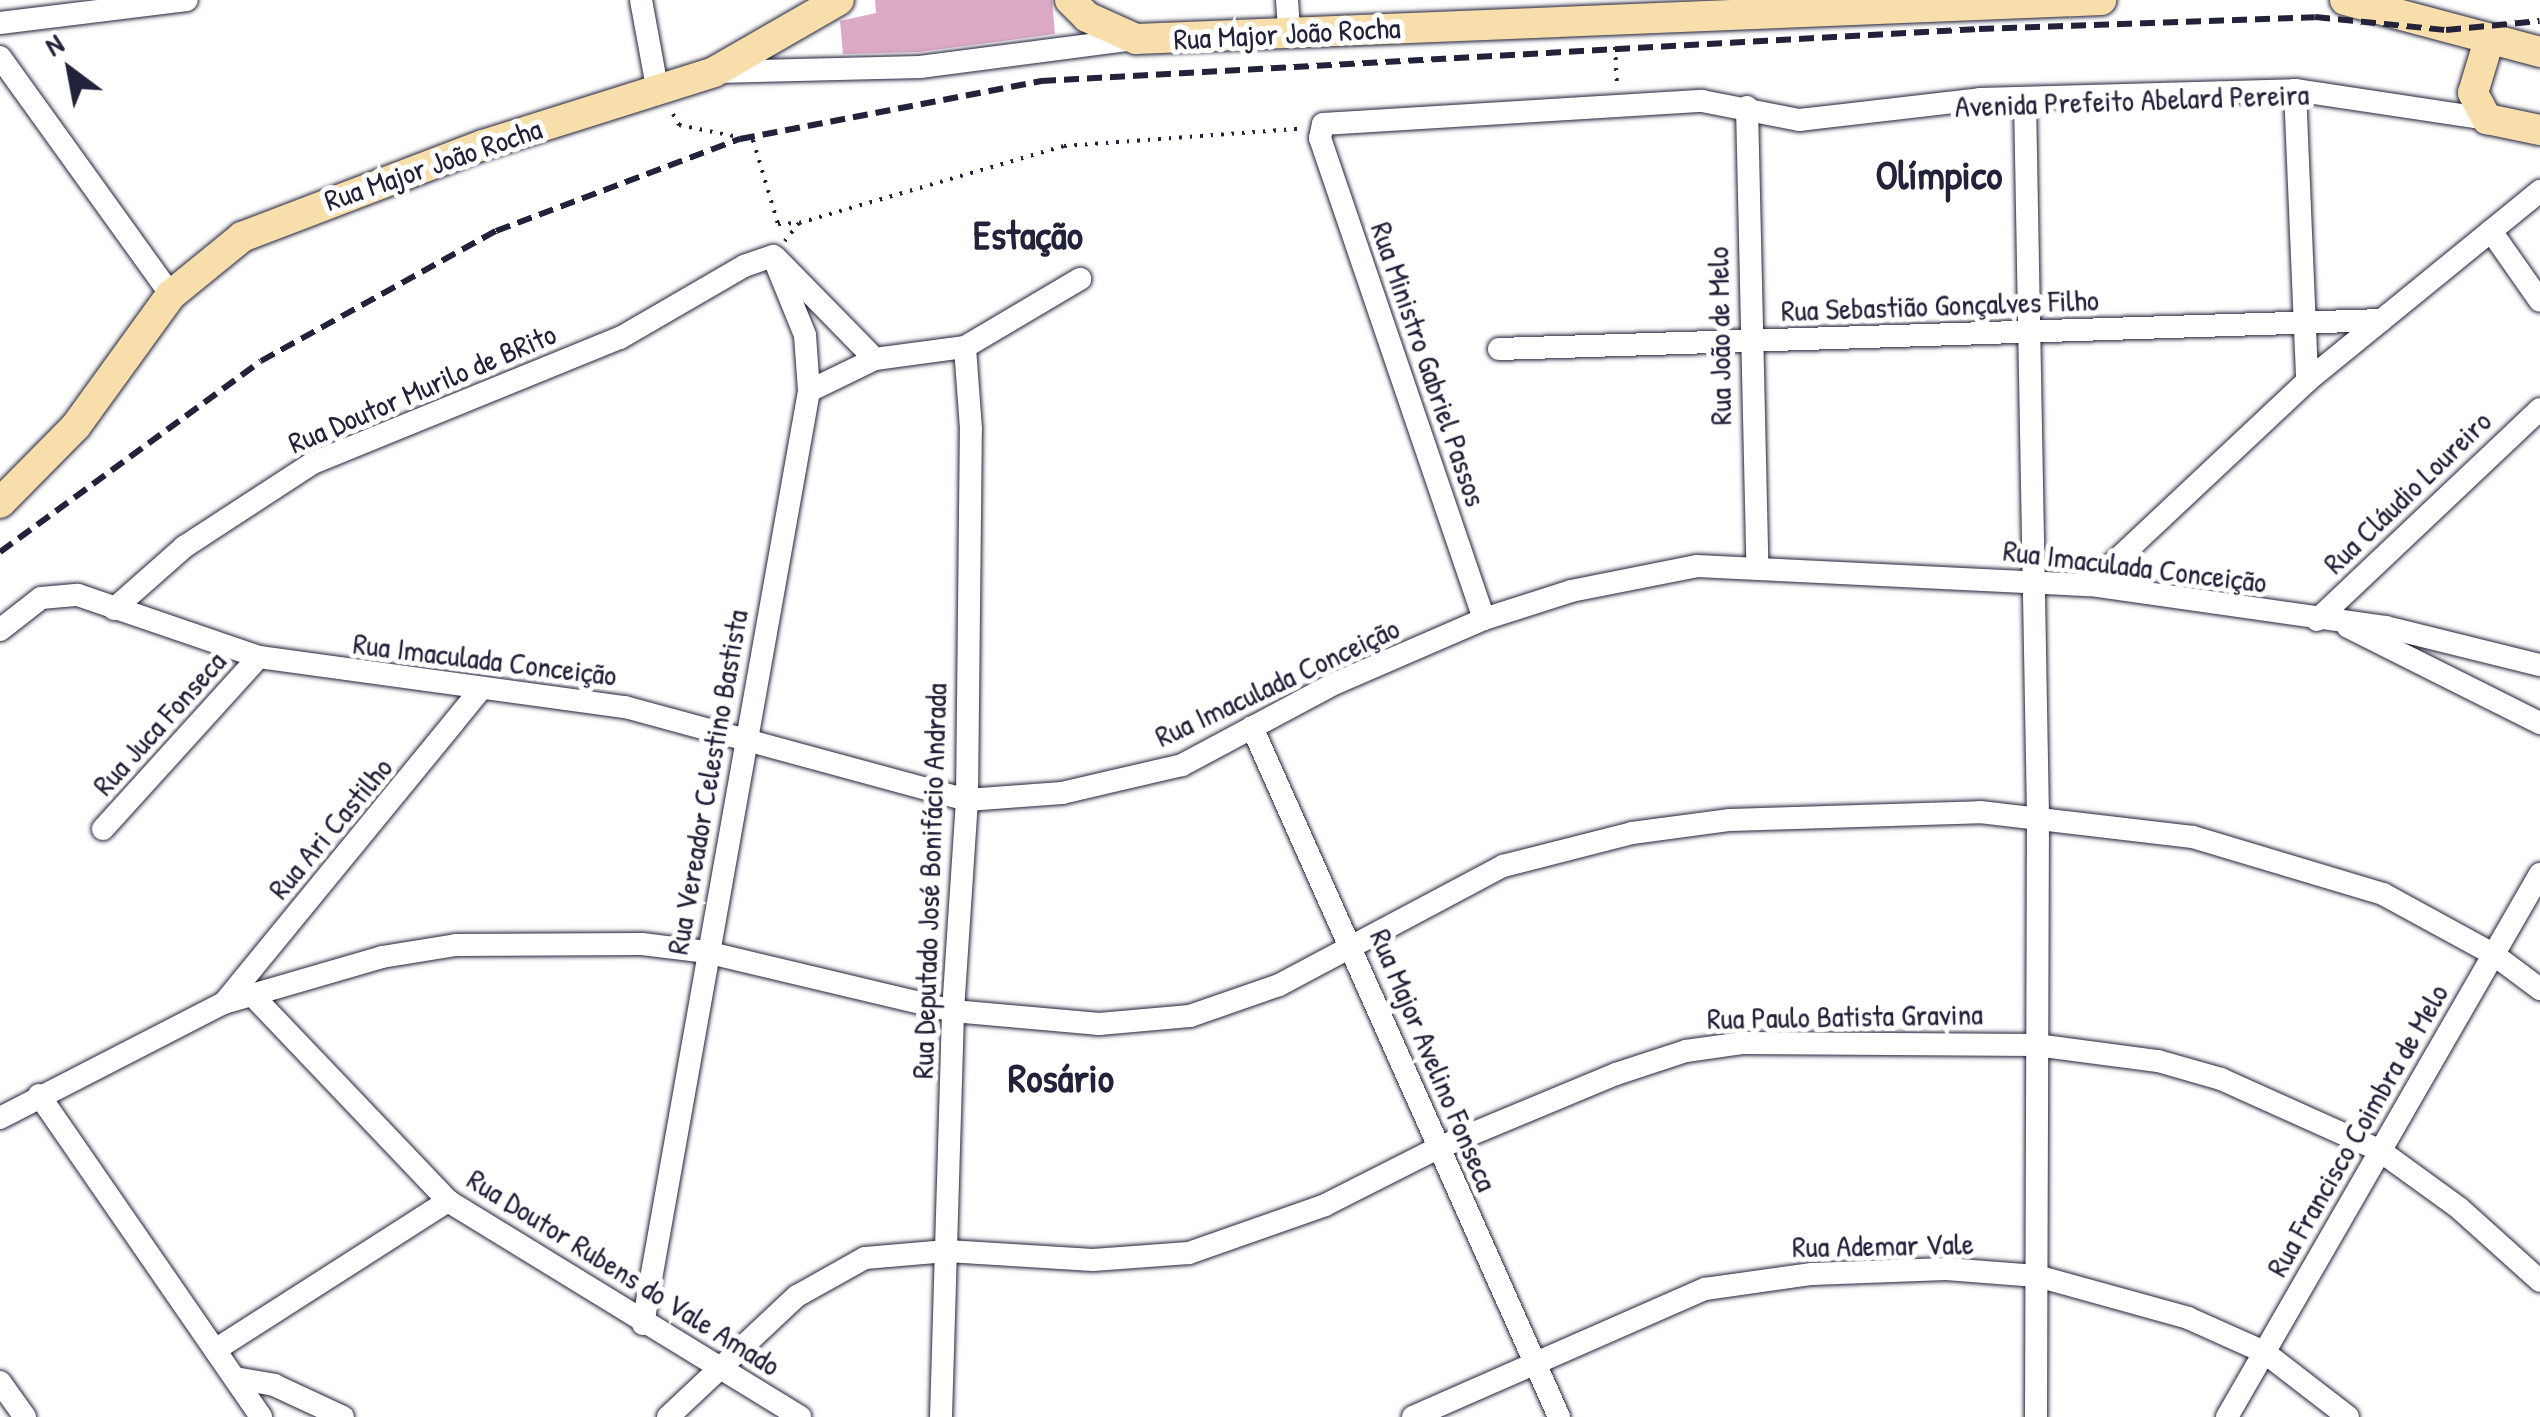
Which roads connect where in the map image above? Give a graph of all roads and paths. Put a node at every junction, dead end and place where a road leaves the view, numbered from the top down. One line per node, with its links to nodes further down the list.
1 (187, 0): 9 (street)
2 (640, 0): 16 (street)
3 (839, 0): 15 (main road, Rua Major João Rocha)
4 (1070, 0): 11 (main road)
5 (1287, 0): 10 (street)
6 (2101, 0): 8 (main road, Rua Major João Rocha)
7 (2345, 0): 12 (main road)
8 (1614, 19): 10 (main road, Rua Major João Rocha); 21 (path)
9 (0, 24)
10 (1289, 32): 11 (main road, Rua Major João Rocha)
11 (1136, 39): 15 (street, Rua Major João Rocha)
12 (2489, 40): 13 (main road); 20 (main road)
13 (2540, 52)
14 (0, 57): 29 (street)
15 (714, 72): 16 (main road, Rua Major João Rocha)
16 (658, 86): 25 (path); 29 (main road, Rua Major João Rocha)
17 (2295, 90): 18 (street, Avenida Prefeito Abelard Pereira); 20 (street, Avenida Prefeito Abelard Pereira); 32 (street)
18 (2025, 99): 19 (street, Avenida Prefeito Abelard Pereira); 33 (street)
19 (1747, 106): 21 (street, Avenida Prefeito Abelard Pereira); 34 (street, Rua João de Melo)
20 (2480, 106): 23 (main road, Avenida Prefeito Abelard Pereira)
21 (1618, 107): 22 (street, Avenida Prefeito Abelard Pereira)
22 (1318, 128): 25 (path); 46 (street, Rua Ministro Gabriel Passos)
23 (2540, 130)
24 (2540, 191): 26 (street)
25 (799, 223): 27 (path)
26 (2491, 232): 30 (street); 31 (street)
27 (774, 256): 37 (street); 39 (street, Rua Vereador Celestino Bastista); 45 (street, Rua Doutor Murilo de BRito)
28 (1080, 279): 35 (street)
29 (171, 295): 41 (main road, Rua Major João Rocha)
30 (2540, 302)
31 (2382, 320): 32 (street, Rua Sebastião Gonçalves Filho); 38 (street)
32 (2304, 321): 33 (street, Rua Sebastião Gonçalves Filho); 38 (street)
33 (2028, 333): 34 (street, Rua Sebastião Gonçalves Filho); 43 (street)
34 (1748, 341): 36 (street, Rua Sebastião Gonçalves Filho); 42 (street, Rua João de Melo)
35 (965, 347): 37 (street); 56 (street, Rua Deputado José Bonifácio Andrada)
36 (1500, 349)
37 (875, 359): 39 (street)
38 (2307, 381): 44 (street)
39 (809, 391): 55 (street, Rua Vereador Celestino Bastista)
40 (2540, 408): 47 (street, Rua Cláudio Loureiro)
41 (0, 503)
42 (1757, 564): 43 (street, Rua Imaculada Conceição); 46 (street, Rua Imaculada Conceição)
43 (2036, 582): 44 (street, Rua Imaculada Conceição); 57 (street)
44 (2090, 585): 47 (street, Rua Imaculada Conceição)
45 (114, 609): 49 (street, Rua Imaculada Conceição); 50 (street, Rua Imaculada Conceição)
46 (1484, 619): 54 (street, Rua Imaculada Conceição)
47 (2316, 620): 48 (street, Rua Imaculada Conceição)
48 (2340, 622): 51 (street, Rua Imaculada Conceição); 53 (street)
49 (0, 630)
50 (259, 658): 52 (street, Rua Imaculada Conceição); 58 (street, Rua Juca Fonseca)
51 (2540, 665)
52 (480, 691): 55 (street, Rua Imaculada Conceição); 65 (street, Rua Ari Castilho)
53 (2540, 723)
54 (1252, 727): 56 (street, Rua Imaculada Conceição); 60 (street, Rua Major Avelino Fonseca)
55 (746, 740): 56 (street, Rua Imaculada Conceição); 61 (street, Rua Vereador Celestino Bastista)
56 (966, 800): 66 (street, Rua Deputado José Bonifácio Andrada)
57 (2038, 814): 60 (street); 62 (street); 67 (street)
58 (103, 829)
59 (2540, 874): 62 (street, Rua Francisco Coimbra de Melo)
60 (1352, 942): 66 (street); 70 (street, Rua Major Avelino Fonseca)
61 (706, 952): 64 (street); 66 (street); 76 (street, Rua Vereador Celestino Bastista)
62 (2493, 954): 63 (street); 71 (street, Rua Francisco Coimbra de Melo)
63 (2540, 989)
64 (255, 998): 65 (street); 72 (street, Rua Doutor Rubens do Vale Amado)
65 (224, 1002): 68 (street)
66 (952, 1012): 73 (street, Rua Deputado José Bonifácio Andrada)
67 (2036, 1045): 70 (street, Rua Paulo Batista Gravina); 71 (street, Rua Paulo Batista Gravina); 74 (street)
68 (39, 1095): 69 (street); 77 (street)
69 (0, 1118)
70 (1438, 1148): 73 (street, Rua Paulo Batista Gravina); 79 (street, Rua Major Avelino Fonseca)
71 (2379, 1150): 75 (street, Rua Paulo Batista Gravina); 78 (street, Rua Francisco Coimbra de Melo)
72 (448, 1201): 76 (street, Rua Doutor Rubens do Vale Amado); 77 (street)
73 (947, 1251): 80 (street, Rua Paulo Batista Gravina); 88 (street, Rua Deputado José Bonifácio Andrada)
74 (2037, 1276): 78 (street, Rua Ademar Vale); 79 (street, Rua Ademar Vale); 91 (street)
75 (2540, 1280)
76 (643, 1324): 80 (street, Rua Doutor Rubens do Vale Amado)
77 (216, 1350): 81 (street)
78 (2264, 1352): 92 (street, Rua Francisco Coimbra de Melo); 93 (street, Rua Ademar Vale)
79 (1530, 1362): 89 (street, Rua Ademar Vale); 90 (street, Rua Major Avelino Fonseca)
80 (717, 1368): 86 (street, Rua Paulo Batista Gravina); 87 (street, Rua Doutor Rubens do Vale Amado)
81 (235, 1378): 84 (street); 85 (street)
82 (0, 1382): 83 (street)
83 (25, 1417)
84 (261, 1417)
85 (343, 1417)
86 (668, 1417)
87 (800, 1417)
88 (941, 1417)
89 (1413, 1417)
90 (1558, 1417)
91 (2036, 1417)
92 (2227, 1417)
93 (2348, 1417)

